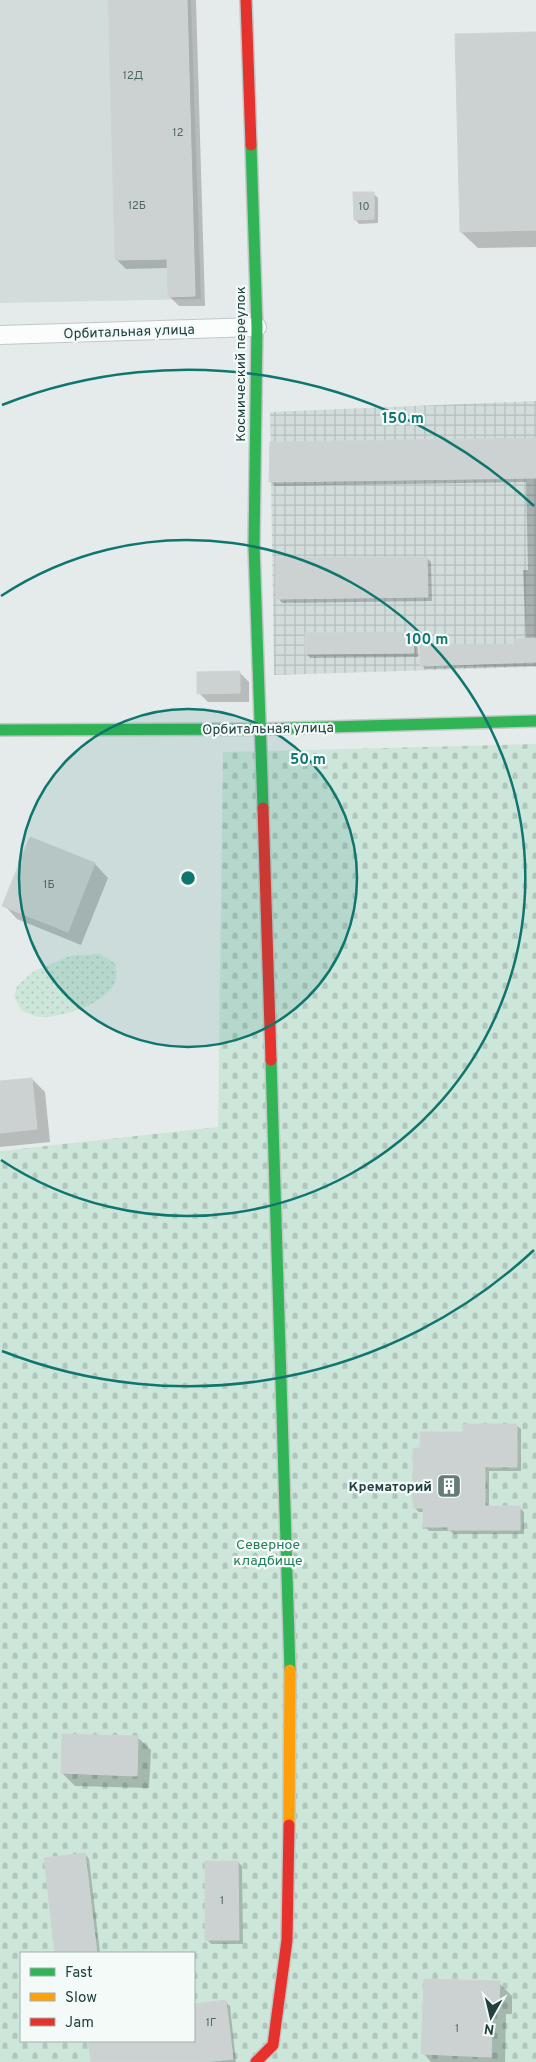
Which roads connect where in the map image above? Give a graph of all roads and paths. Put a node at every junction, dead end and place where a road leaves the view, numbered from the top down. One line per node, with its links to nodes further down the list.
1 (246, 0): 2 (street, Космический переулок)
2 (257, 327): 3 (street, Орбитальная улица); 5 (street, Космический переулок)
3 (0, 335)
4 (536, 721): 5 (street, Орбитальная улица)
5 (261, 729): 6 (street, Орбитальная улица); 7 (street, Космический переулок)
6 (0, 730)
7 (256, 2062)

